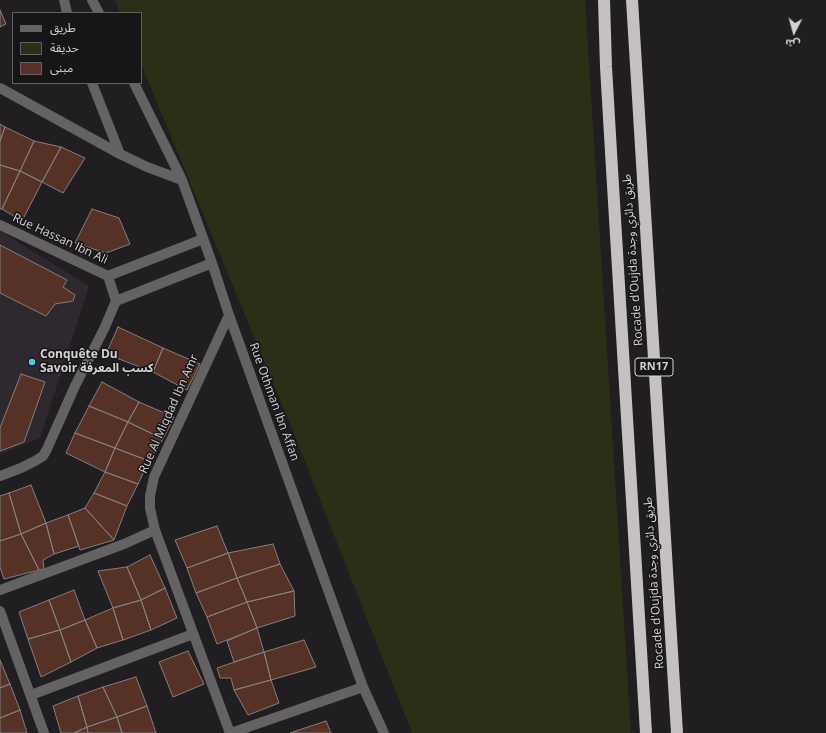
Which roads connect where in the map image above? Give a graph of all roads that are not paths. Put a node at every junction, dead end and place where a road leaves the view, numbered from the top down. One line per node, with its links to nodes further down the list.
1 (64, 0): 5 (street)
2 (92, 0): 6 (street)
3 (604, 0): 28 (highway, Rocade d'Oujda طريق دائري وجدة / RN17)
4 (632, 0): 29 (highway, Rocade d'Oujda طريق دائري وجدة / RN17)
5 (67, 12)
6 (98, 12)
7 (92, 84): 10 (street)
8 (134, 84): 11 (street, Rue Othman Ibn Affan)
9 (0, 88): 10 (street)
10 (120, 154): 11 (street)
11 (182, 180): 13 (street, Rue Othman Ibn Affan)
12 (0, 225): 15 (street, Rue Hassan Ibn Ali)
13 (203, 239): 14 (street, Rue Othman Ibn Affan); 15 (street, Rue Hassan Ibn Ali)
14 (212, 263): 16 (street); 17 (street, Rue Othman Ibn Affan)
15 (108, 276): 16 (street, Rue Hassan Ibn Ali)
16 (116, 301): 18 (street)
17 (229, 315): 19 (street, Rue Al Miqdad Ibn Amr); 23 (street, Rue Othman Ibn Affan)
18 (0, 476)
19 (155, 530): 20 (street); 22 (street, Rue Al Miqdad Ibn Amr)
20 (0, 590)
21 (0, 611): 24 (street)
22 (193, 634): 24 (street); 26 (street, Rue Al Miqdad Ibn Amr)
23 (363, 687): 26 (street); 27 (street, Rue Othman Ibn Affan)
24 (31, 695): 25 (street)
25 (44, 733)
26 (230, 733)
27 (384, 733)
28 (646, 733)
29 (677, 733)

